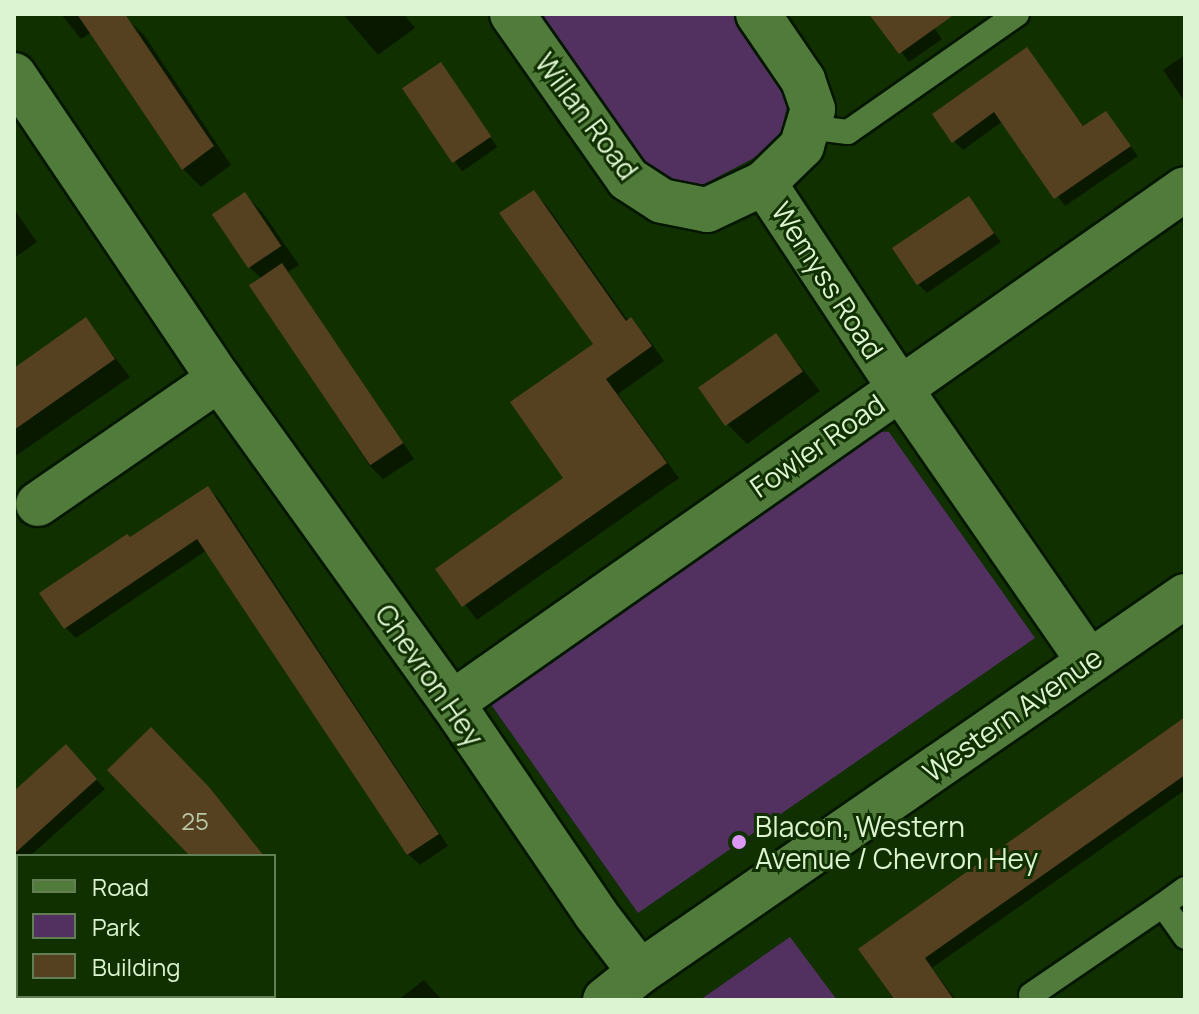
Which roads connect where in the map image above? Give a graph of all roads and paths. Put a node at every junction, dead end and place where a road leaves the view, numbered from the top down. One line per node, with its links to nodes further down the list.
1 (512, 14): 6 (street, Willan Road)
2 (758, 14): 5 (street)
3 (1017, 14): 5 (lane)
4 (14, 75): 8 (street, Chevron Hey)
5 (807, 127): 6 (street, Wemyss Road)
6 (764, 183): 9 (street, Wemyss Road)
7 (1185, 189): 9 (street, Fowler Road)
8 (219, 379): 10 (street); 13 (street, Chevron Hey)
9 (899, 387): 12 (street, Wemyss Road); 13 (street, Fowler Road)
10 (38, 504)
11 (1185, 596): 12 (street, Western Avenue)
12 (1089, 661): 17 (street, Western Avenue)
13 (452, 703): 17 (street, Chevron Hey)
14 (1185, 889): 15 (lane)
15 (1163, 905): 16 (lane); 18 (lane)
16 (1185, 937)
17 (640, 972): 19 (street, Western Avenue)
18 (1031, 995)
19 (605, 1000)

